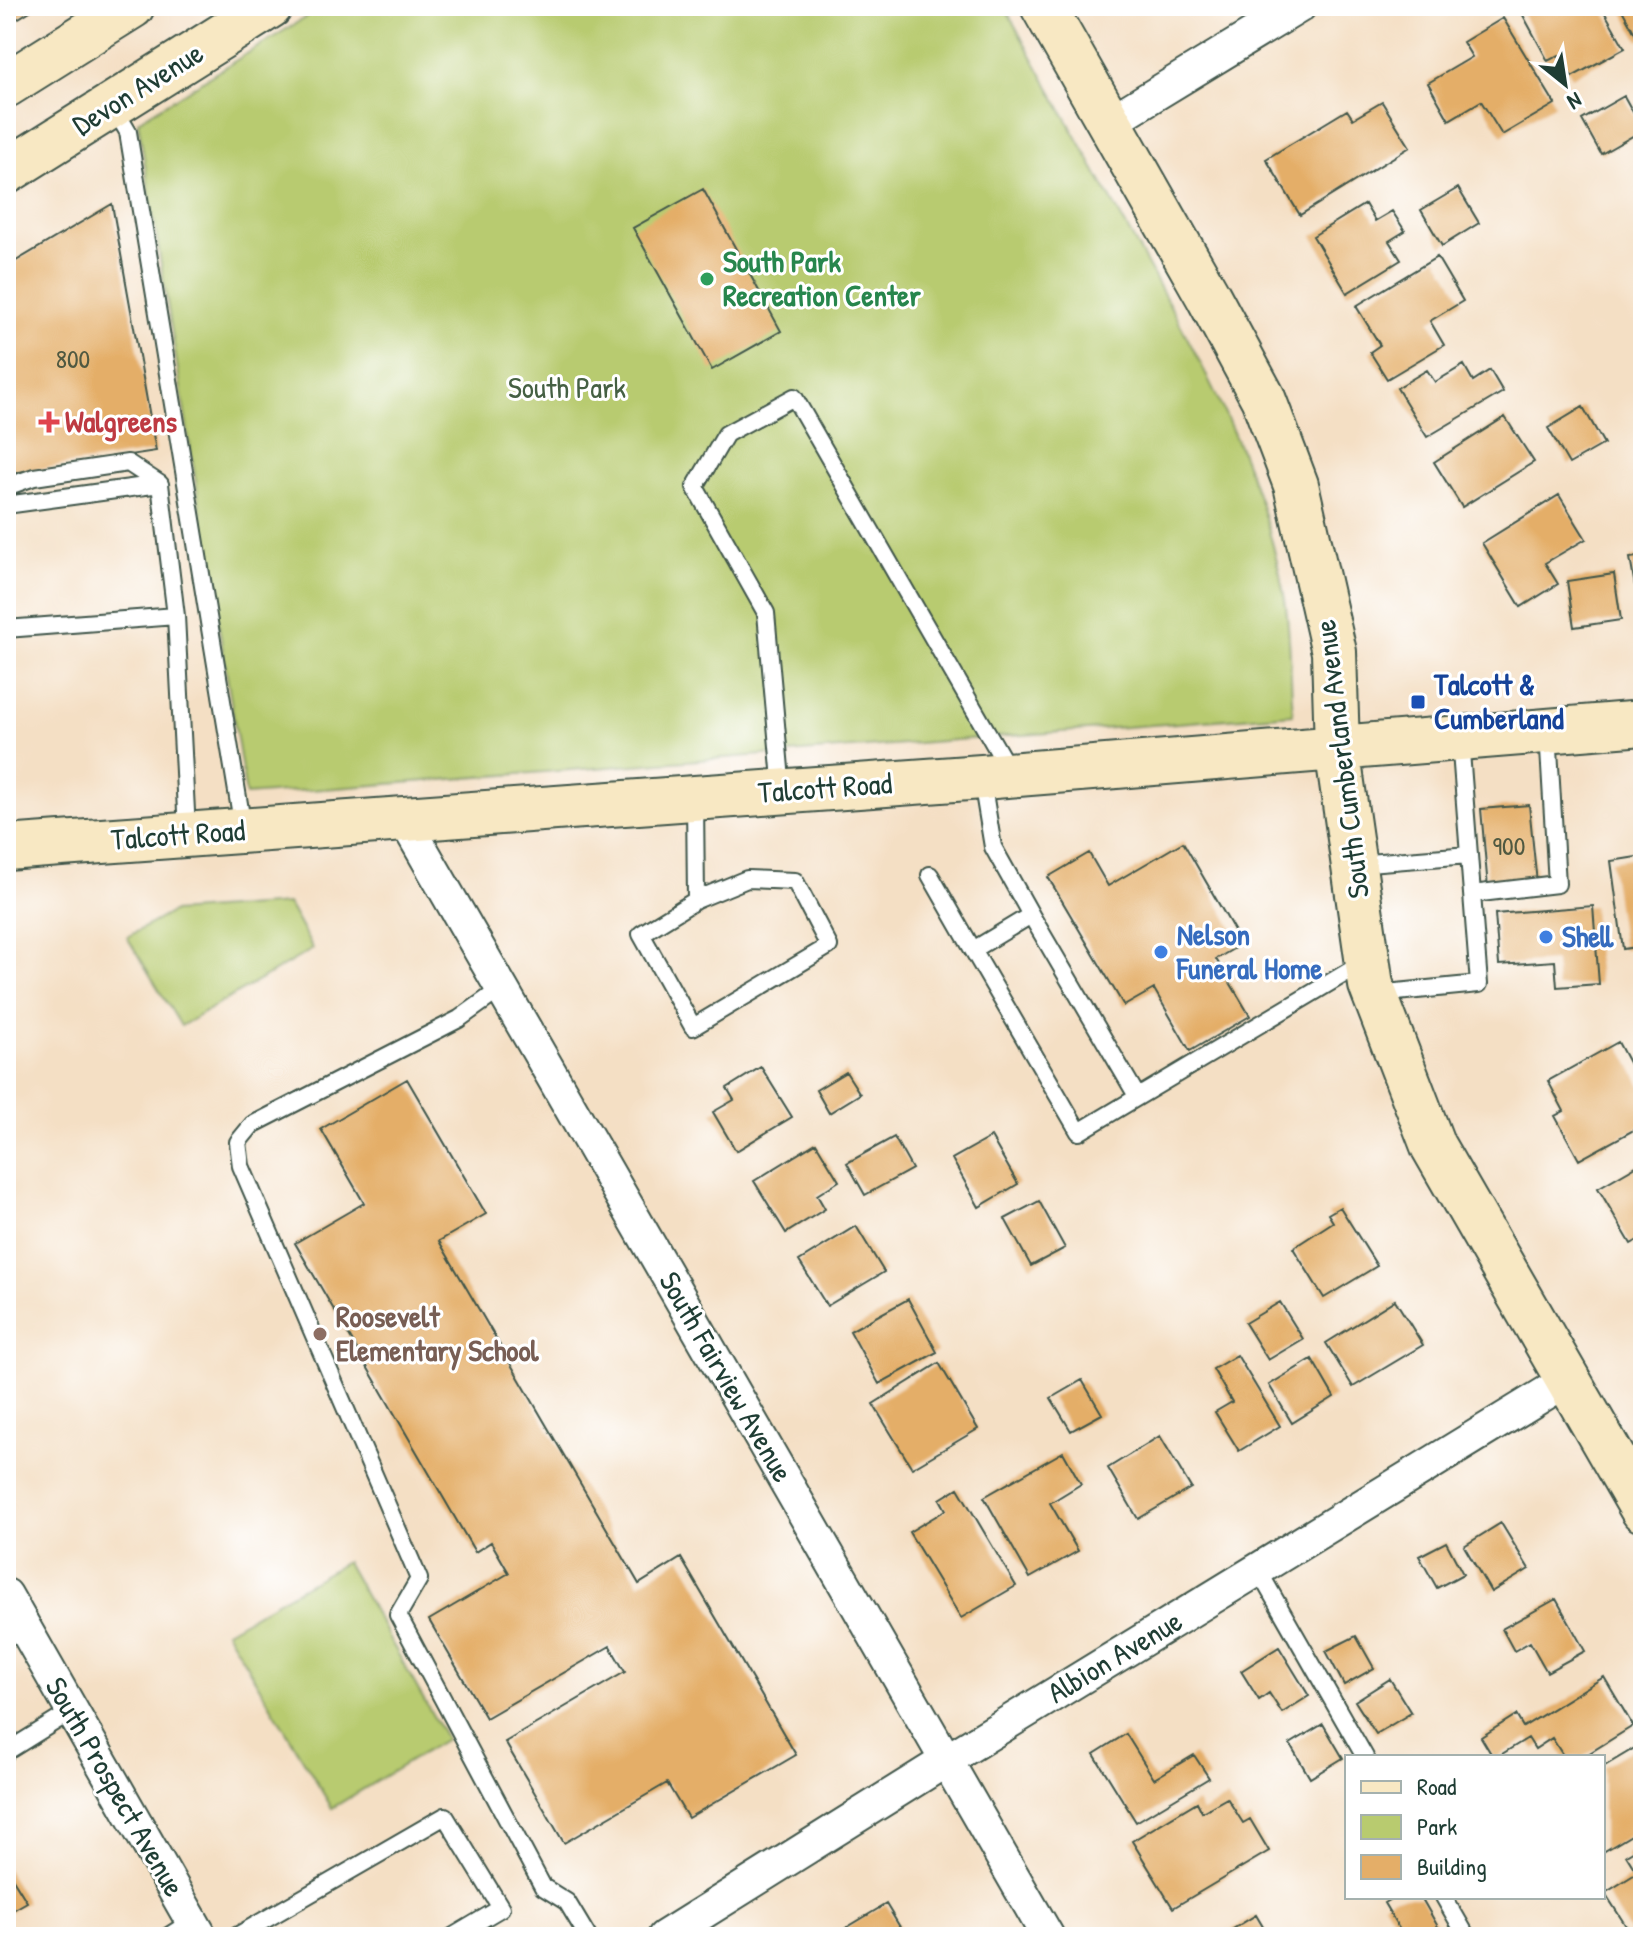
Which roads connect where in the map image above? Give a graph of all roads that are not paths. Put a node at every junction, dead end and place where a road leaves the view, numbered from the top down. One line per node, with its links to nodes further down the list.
1 (132, 6): 5 (street)
2 (270, 6): 6 (street, Devon Avenue)
3 (1043, 6): 7 (street, South Cumberland Avenue)
4 (1300, 6): 7 (street)
5 (6, 85)
6 (112, 105): 8 (street, Devon Avenue); 22 (lane)
7 (1108, 123): 17 (street, South Cumberland Avenue)
8 (6, 172)
9 (160, 484): 10 (lane); 11 (lane); 12 (lane)
10 (6, 487)
11 (6, 505)
12 (176, 616): 13 (lane); 23 (lane)
13 (6, 629)
14 (1643, 723): 15 (street, Talcott Road)
15 (1548, 731): 16 (street, Talcott Road); 28 (lane)
16 (1460, 738): 17 (street, Talcott Road); 25 (lane)
17 (1337, 748): 18 (street, Talcott Road); 26 (street, South Cumberland Avenue)
18 (997, 776): 19 (street, Talcott Road); 19 (lane); 30 (lane)
19 (782, 791): 20 (street, Talcott Road)
20 (695, 797): 21 (street, Talcott Road); 29 (lane)
21 (403, 817): 22 (street, Talcott Road); 33 (street, South Fairview Avenue)
22 (243, 830): 23 (street, Talcott Road)
23 (187, 834): 24 (street, Talcott Road)
24 (6, 848)
25 (1469, 855): 26 (lane); 28 (lane)
26 (1353, 864): 32 (street, South Cumberland Avenue)
27 (930, 875): 31 (lane)
28 (1472, 894): 32 (lane)
29 (696, 900): 29 (lane)
30 (1031, 915): 31 (lane); 34 (lane)
31 (973, 950): 34 (lane)
32 (1371, 978): 34 (lane); 35 (street, South Cumberland Avenue)
33 (502, 988): 42 (street, South Fairview Avenue); 47 (lane)
34 (1137, 1096)
35 (1569, 1379): 36 (street, South Cumberland Avenue); 37 (street, Albion Avenue)
36 (1643, 1510)
37 (1258, 1570): 41 (lane); 42 (street, Albion Avenue)
38 (6, 1595): 39 (street, South Prospect Avenue)
39 (72, 1711): 40 (lane); 44 (street, South Prospect Avenue)
40 (6, 1752)
41 (1364, 1755)
42 (947, 1760): 48 (street, Albion Avenue); 49 (street, South Fairview Avenue)
43 (1445, 1899): 50 (lane)
44 (187, 1932)
45 (235, 1937): 46 (lane)
46 (452, 1937)
47 (588, 1937)
48 (664, 1937)
49 (1048, 1937)
50 (1467, 1937)

